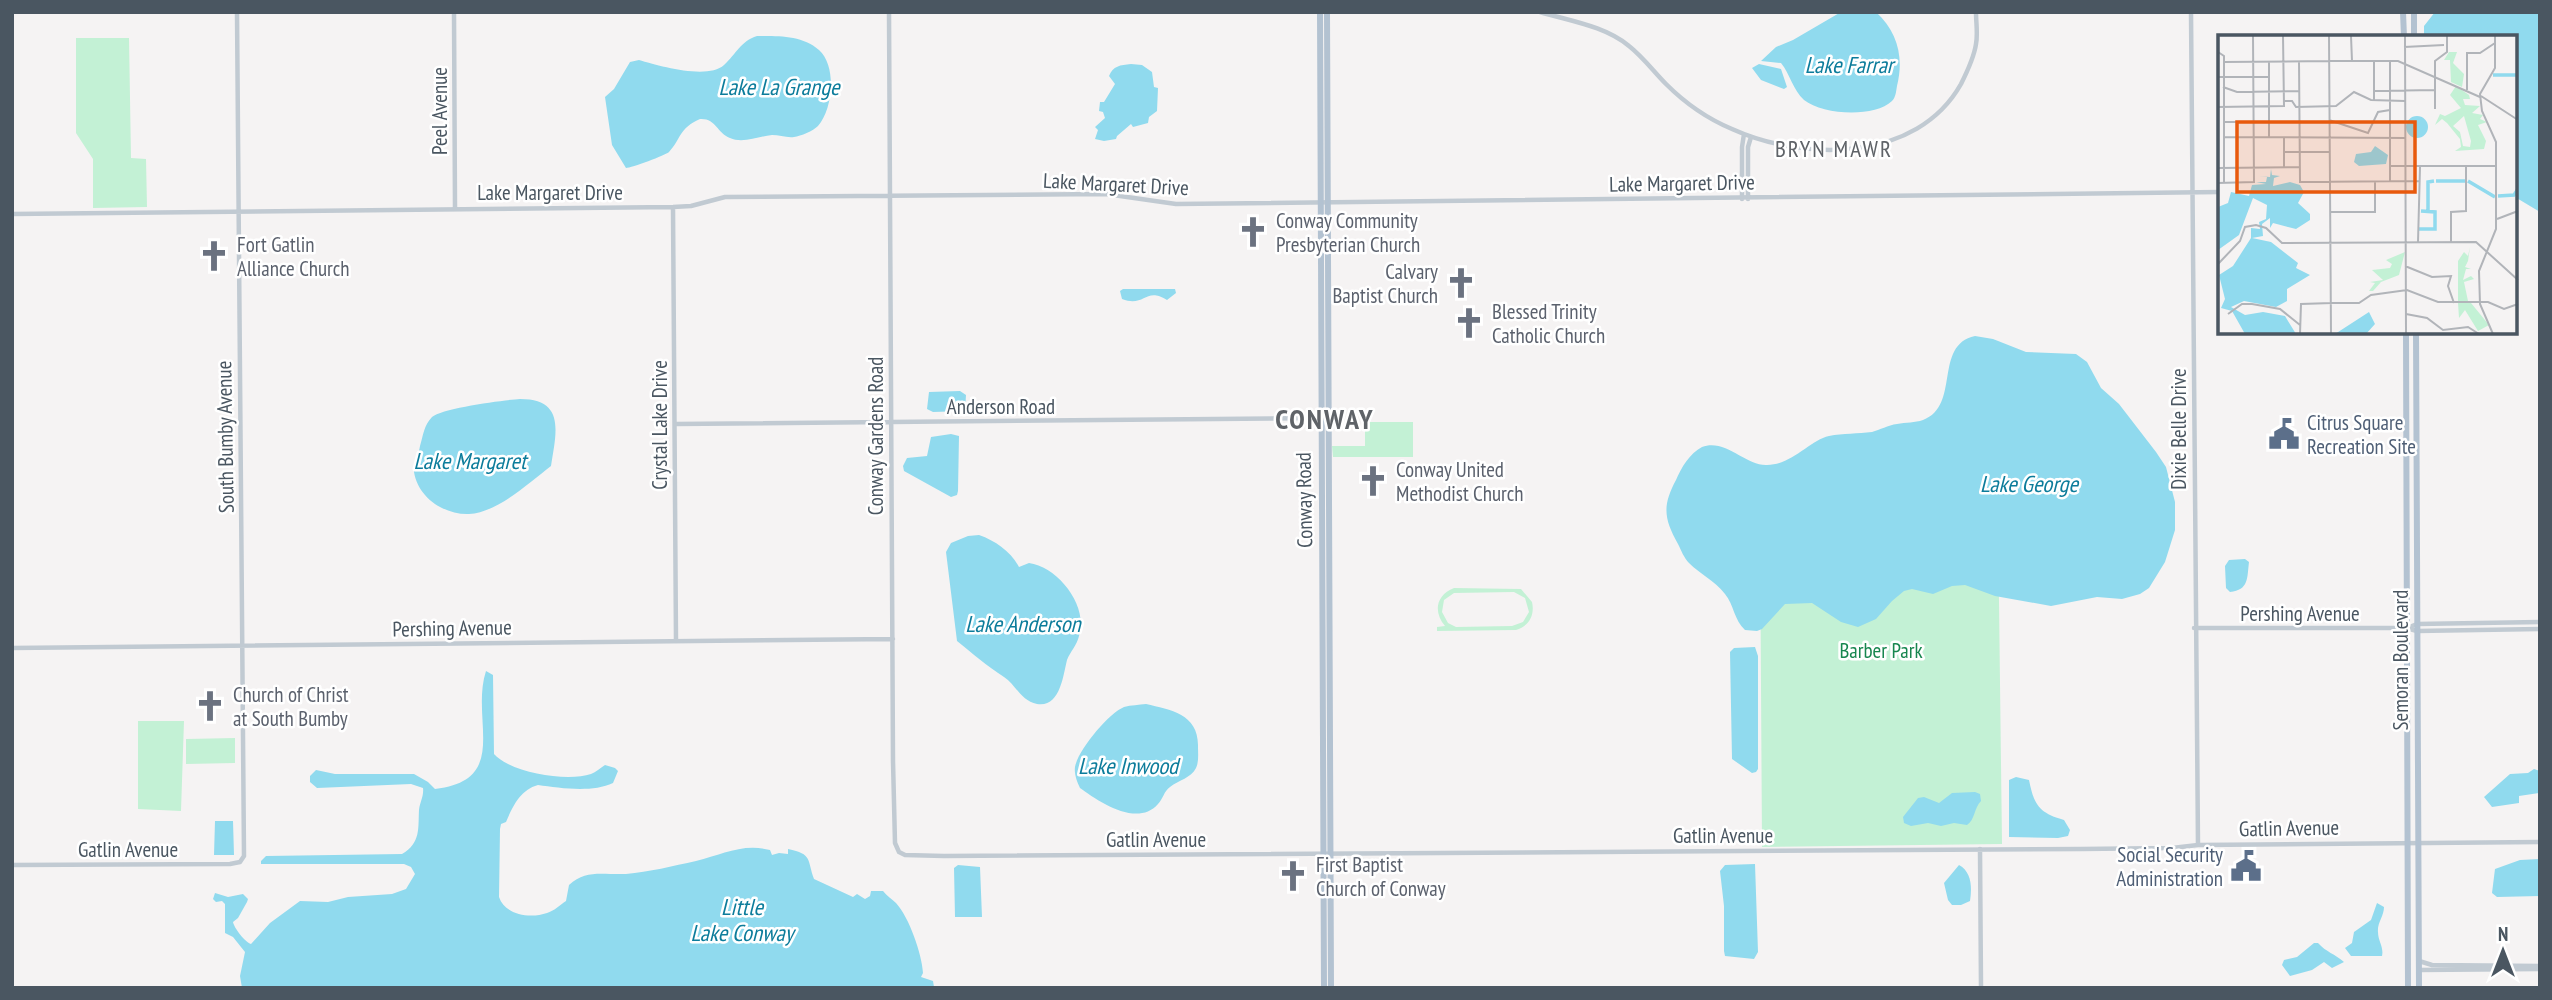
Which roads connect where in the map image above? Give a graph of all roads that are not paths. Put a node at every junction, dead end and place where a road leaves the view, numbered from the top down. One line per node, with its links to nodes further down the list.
1 (237, 12): 22 (street, South Bumby Avenue)
2 (454, 12): 21 (street, Peel Avenue)
3 (888, 12): 17 (street, Conway Gardens Road)
4 (1320, 12): 19 (main road, Conway Road)
5 (1327, 12): 19 (main road, Conway Road)
6 (1540, 12): 13 (street)
7 (1976, 12): 14 (street)
8 (2191, 12): 16 (street, Dixie Belle Drive)
9 (2403, 12): 11 (main road)
10 (2414, 12): 12 (main road)
11 (2404, 35)
12 (2414, 35)
13 (1744, 134): 14 (street); 18 (street)
14 (1751, 137): 18 (street)
15 (2218, 192): 16 (street, Lake Margaret Drive)
16 (2192, 193): 18 (street, Lake Margaret Drive); 40 (street, Dixie Belle Drive)
17 (890, 196): 19 (street, Lake Margaret Drive); 20 (street, Lake Margaret Drive); 31 (street, Conway Gardens Road)
18 (1745, 199): 19 (street, Lake Margaret Drive)
19 (1324, 202): 26 (main road, Conway Road); 28 (main road, Conway Road)
20 (673, 207): 21 (street, Lake Margaret Drive); 33 (street, Crystal Lake Drive)
21 (455, 209): 22 (street, Lake Margaret Drive)
22 (239, 211): 23 (street, Lake Margaret Drive); 47 (street, South Bumby Avenue)
23 (12, 214)
24 (2406, 334): 27 (main road, Semoran Boulevard)
25 (2416, 334): 29 (main road, Semoran Boulevard)
26 (1321, 343): 28 (main road); 30 (main road, Conway Road)
27 (2406, 356): 29 (main road); 32 (main road, Semoran Boulevard)
28 (1329, 360): 30 (main road, Conway Road)
29 (2417, 390): 34 (main road, Semoran Boulevard)
30 (1324, 418): 31 (street, Anderson Road); 37 (main road, Conway Road); 38 (main road, Conway Road)
31 (891, 423): 33 (street, Anderson Road); 45 (street, Conway Gardens Road)
32 (2406, 423): 34 (main road); 35 (main road, Semoran Boulevard)
33 (675, 424): 46 (street, Crystal Lake Drive)
34 (2417, 444): 36 (main road, Semoran Boulevard)
35 (2406, 499): 36 (main road); 41 (main road, Semoran Boulevard)
36 (2417, 520): 42 (main road, Semoran Boulevard)
37 (1322, 543): 38 (main road); 44 (main road, Conway Road)
38 (1330, 566): 49 (main road, Conway Road)
39 (2540, 622): 42 (street, Pershing Avenue)
40 (2194, 628): 41 (street, Pershing Avenue); 55 (street, Dixie Belle Drive)
41 (2406, 628): 42 (street, Pershing Avenue); 53 (main road, Semoran Boulevard)
42 (2417, 628): 43 (street, Pershing Avenue); 54 (main road, Semoran Boulevard)
43 (2540, 629)
44 (1323, 634): 49 (main road); 50 (main road, Conway Road)
45 (892, 639): 46 (street, Pershing Avenue); 58 (street, Conway Gardens Road)
46 (676, 641): 47 (street, Pershing Avenue)
47 (242, 646): 48 (street, Pershing Avenue); 59 (street, South Bumby Avenue)
48 (12, 648)
49 (1330, 656): 51 (main road, Conway Road)
50 (1323, 667): 51 (main road); 57 (main road, Conway Road)
51 (1330, 687): 57 (main road, Conway Road)
52 (2540, 842): 54 (street, Gatlin Avenue)
53 (2406, 843): 54 (street, Gatlin Avenue); 55 (street, Gatlin Avenue); 61 (main road, Semoran Boulevard)
54 (2417, 843): 63 (main road, Semoran Boulevard)
55 (2198, 845): 56 (street, Gatlin Avenue)
56 (1980, 849): 57 (street, Gatlin Avenue); 70 (street)
57 (1327, 853): 58 (street, Gatlin Avenue); 62 (main road, Conway Road); 67 (main road, Conway Road)
58 (905, 855)
59 (242, 860): 60 (street, Gatlin Avenue)
60 (12, 865)
61 (2407, 947): 65 (main road); 66 (main road, Semoran Boulevard)
62 (1324, 955): 67 (main road); 68 (main road, Conway Road)
63 (2418, 961): 64 (street); 65 (main road, Semoran Boulevard)
64 (2540, 967): 65 (street)
65 (2418, 970): 72 (main road, Semoran Boulevard)
66 (2407, 971): 71 (main road, Semoran Boulevard); 72 (main road)
67 (1331, 974): 69 (main road, Conway Road)
68 (1324, 988)
69 (1331, 988)
70 (1981, 988)
71 (2407, 988)
72 (2418, 988)

